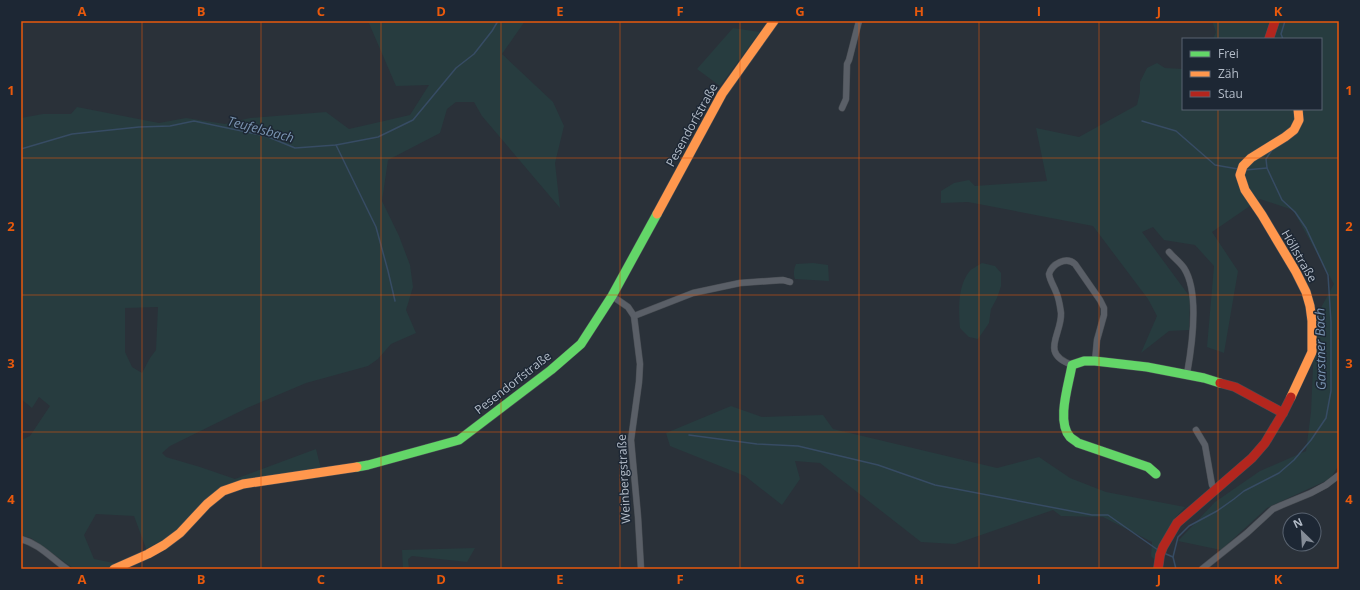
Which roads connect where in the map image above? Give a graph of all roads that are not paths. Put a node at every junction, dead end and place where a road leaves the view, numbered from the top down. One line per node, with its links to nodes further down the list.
1 (774, 21): 9 (street, Pesendorfstraße)
2 (859, 21): 5 (street)
3 (1275, 21): 4 (street)
4 (1269, 38)
5 (842, 108)
6 (1298, 110): 14 (street, Höllstraße)
7 (1169, 252): 13 (street)
8 (790, 282): 10 (street)
9 (612, 296): 10 (street); 21 (street, Pesendorfstraße)
10 (634, 316): 22 (street, Weinbergstraße)
11 (1095, 361): 12 (street); 12 (street); 13 (street)
12 (1072, 365): 16 (street)
13 (1187, 374): 14 (street)
14 (1282, 413): 18 (street, Höllstraße)
15 (1196, 430): 18 (street)
16 (1156, 474)
17 (1339, 475): 24 (street)
18 (1215, 490): 23 (street, Höllstraße)
19 (21, 539): 20 (street)
20 (67, 569)
21 (114, 569)
22 (641, 569)
23 (1158, 569)
24 (1202, 569)

